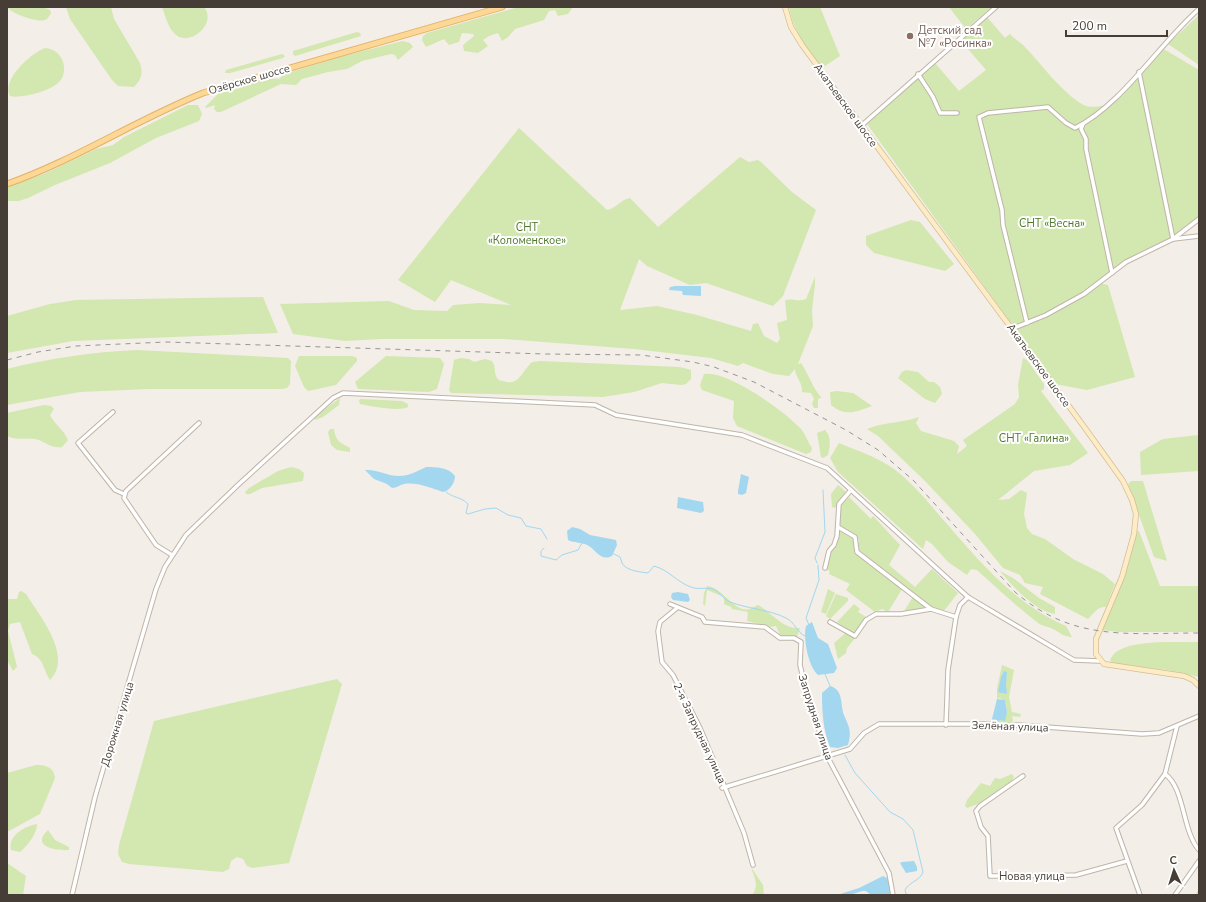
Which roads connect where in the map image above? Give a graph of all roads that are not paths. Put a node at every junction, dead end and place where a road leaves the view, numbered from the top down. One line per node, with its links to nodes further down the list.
1 (502, 7): 10 (main road, Озёрское шоссе)
2 (785, 7): 9 (main road, Акатьевское шоссе)
3 (996, 7): 6 (street)
4 (1199, 9): 5 (street)
5 (1139, 72): 8 (street); 13 (street)
6 (918, 74): 7 (street); 9 (street)
7 (957, 113)
8 (1083, 124): 14 (street); 15 (street)
9 (861, 126): 30 (main road, Акатьевское шоссе)
10 (7, 184)
11 (1199, 219): 13 (street)
12 (1199, 236): 13 (street)
13 (1173, 239): 14 (street)
14 (1112, 273): 15 (street)
15 (1027, 323): 16 (street)
16 (1014, 328)
17 (113, 412): 20 (street)
18 (199, 423): 20 (street)
19 (851, 490): 21 (street); 22 (street, Дорожная улица); 24 (street, Дорожная улица)
20 (124, 494): 22 (street)
21 (838, 526): 23 (street); 27 (street)
22 (172, 555): 43 (street, Дорожная улица)
23 (825, 568)
24 (968, 597): 28 (street); 30 (street, Дорожная улица)
25 (670, 604): 26 (street, Запрудная улица)
26 (677, 608): 35 (street, Запрудная улица); 38 (street, 2-я Запрудная улица)
27 (931, 609): 28 (street); 29 (street)
28 (956, 617): 33 (street)
29 (830, 622)
30 (1099, 661): 31 (main road)
31 (1199, 686)
32 (1199, 716): 34 (street, Зелёная улица)
33 (946, 725): 34 (street, Зелёная улица); 35 (street, Зелёная улица)
34 (1177, 726): 36 (street)
35 (827, 756): 38 (street, Зелёная улица); 44 (street, Запрудная улица)
36 (1165, 774): 39 (street); 40 (street)
37 (1023, 776): 40 (street, Новая улица)
38 (723, 787): 42 (street, 2-я Запрудная улица)
39 (1199, 850)
40 (1127, 861): 45 (street)
41 (1199, 861): 46 (street)
42 (753, 865)
43 (72, 895)
44 (893, 895)
45 (1140, 895)
46 (1175, 895)

